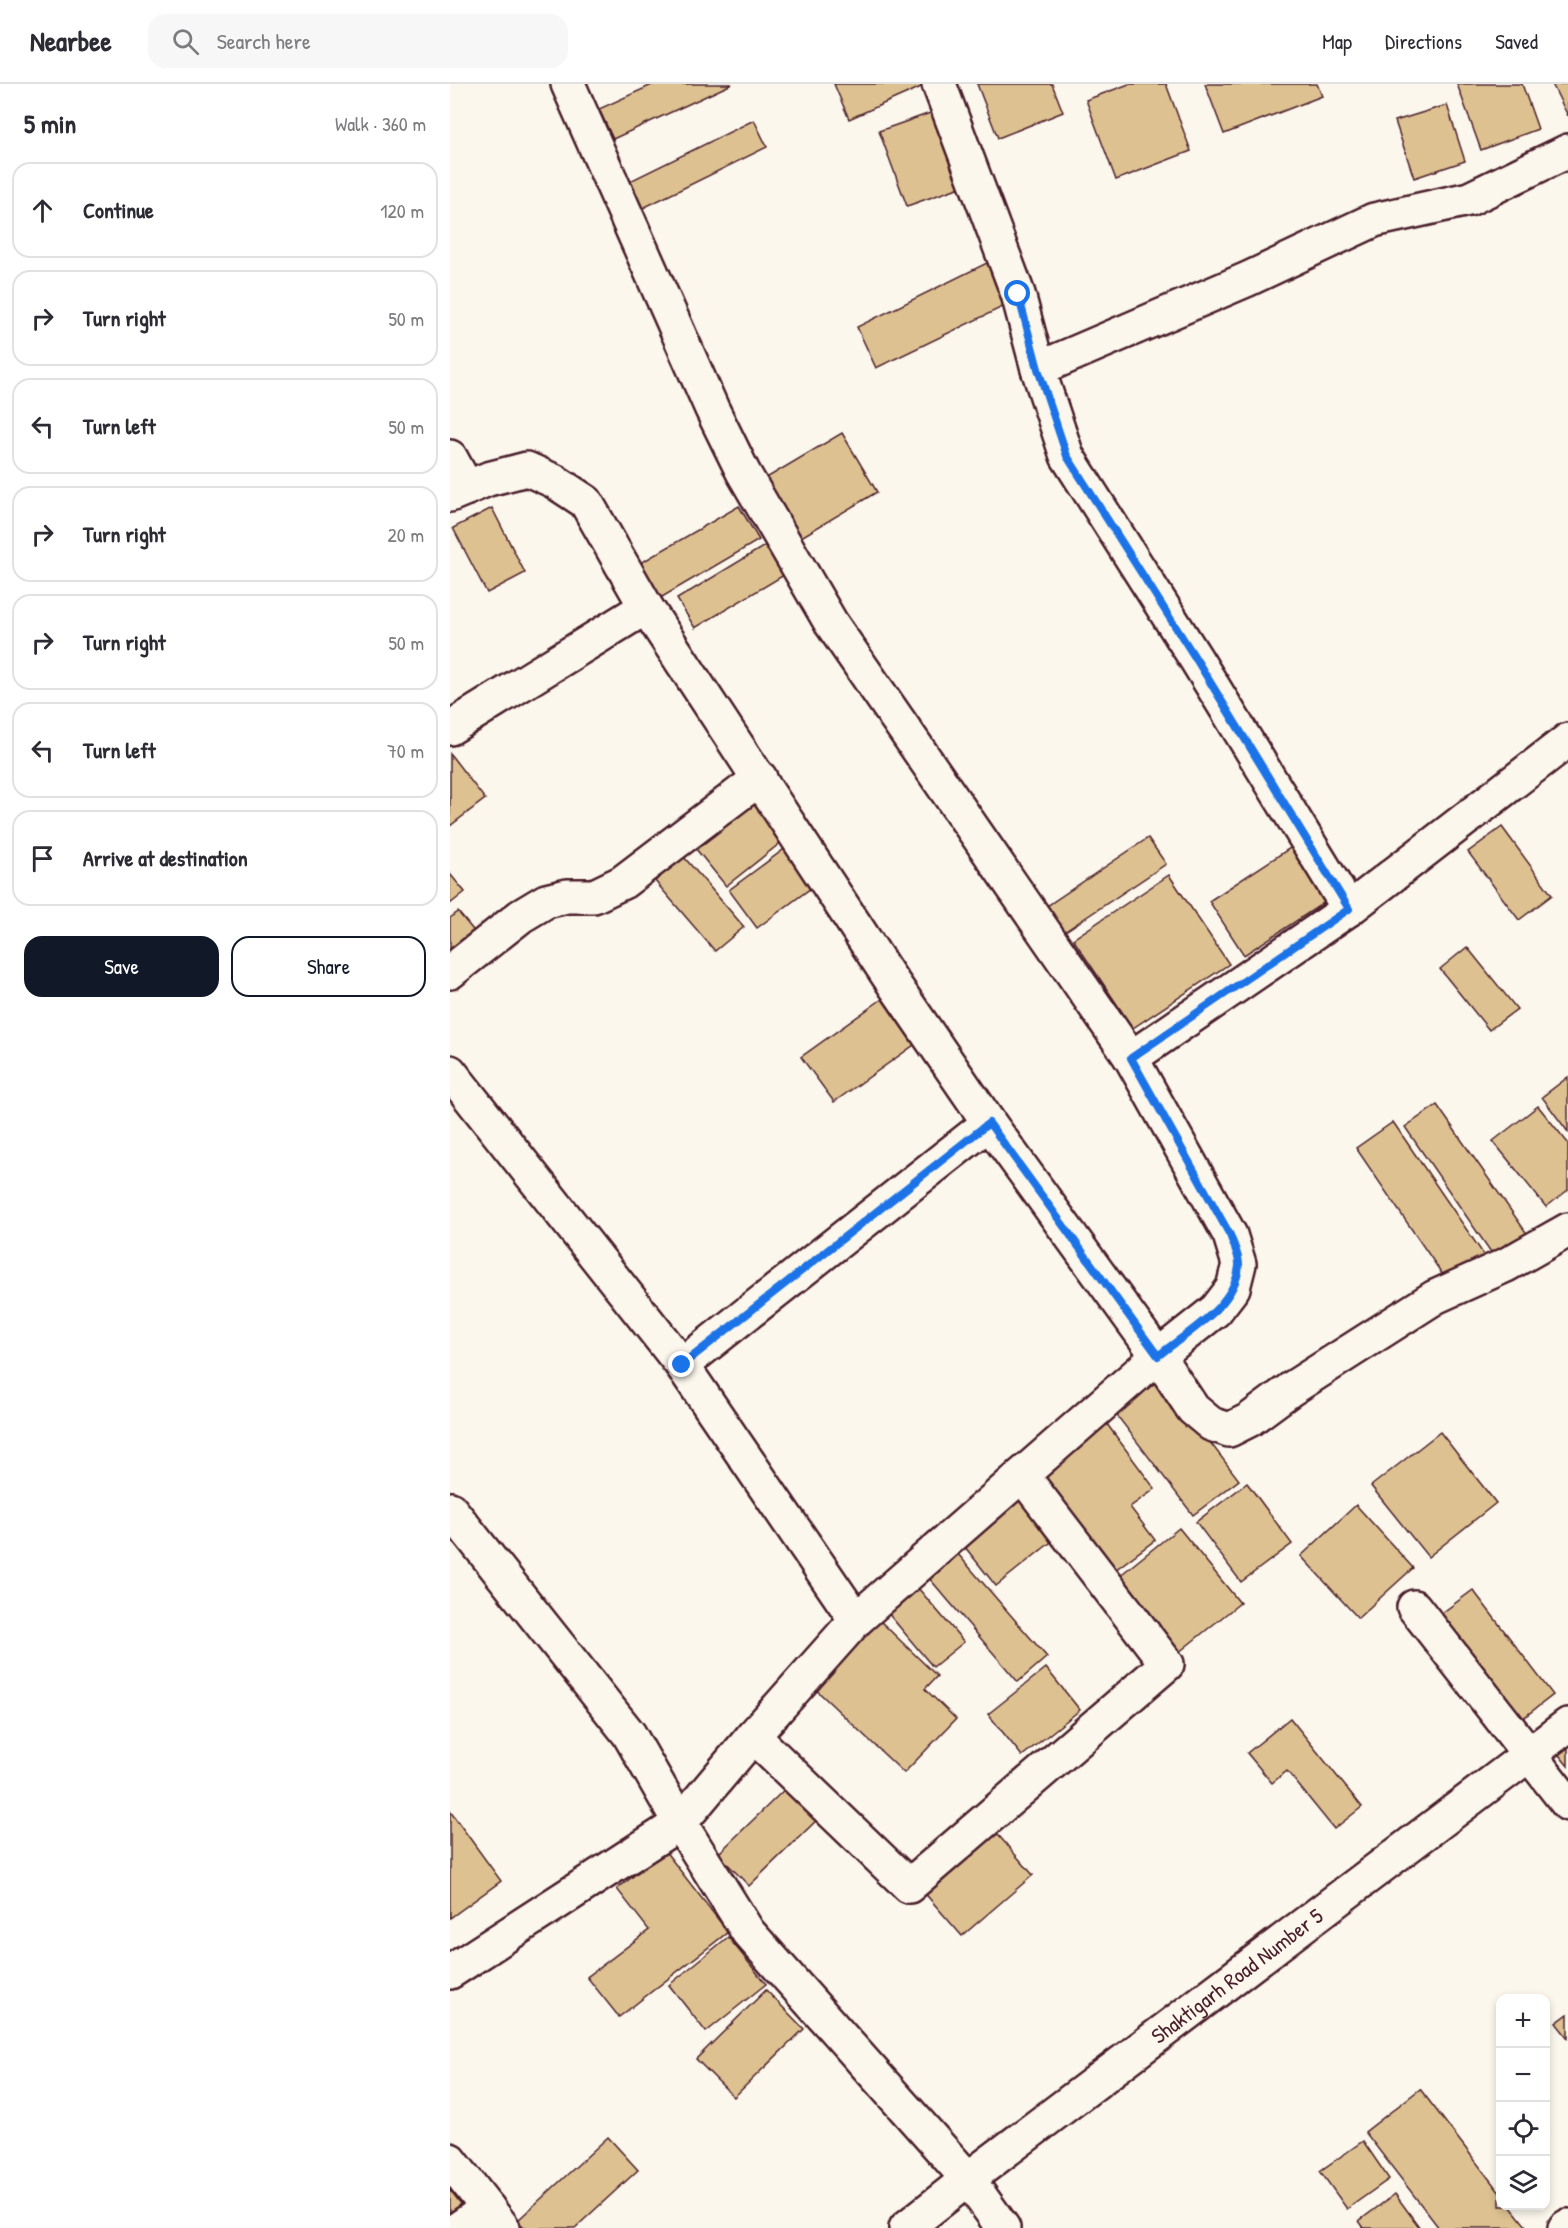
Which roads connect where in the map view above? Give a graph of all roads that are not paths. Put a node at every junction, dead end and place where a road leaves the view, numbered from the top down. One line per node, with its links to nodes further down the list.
1 (568, 84): 13 (street)
2 (939, 84): 4 (street)
3 (1568, 151): 4 (street)
4 (1038, 369): 11 (street)
5 (450, 457): 6 (street)
6 (458, 492): 7 (street)
7 (646, 607): 8 (street); 10 (street)
8 (450, 728)
9 (1568, 740): 11 (street)
10 (760, 778): 12 (street); 15 (street)
11 (1349, 909): 13 (street)
12 (450, 972)
13 (1131, 1058): 17 (street)
14 (450, 1072): 18 (street)
15 (989, 1123): 17 (street); 18 (street)
16 (1568, 1230): 17 (street)
17 (1158, 1356): 19 (street)
18 (682, 1365): 22 (street)
19 (1022, 1475): 22 (street); 24 (street)
20 (450, 1509): 27 (street)
21 (1414, 1607): 25 (street)
22 (856, 1620): 24 (street)
23 (1568, 1725): 25 (street, Shaktigarh Road Number 5)
24 (753, 1736): 27 (street)
25 (1528, 1754): 26 (street); 30 (street, Shaktigarh Road Number 5)
26 (1568, 1804)
27 (680, 1823): 28 (street); 30 (street)
28 (450, 1972)
29 (450, 2160): 31 (street)
30 (968, 2179): 33 (street, Shaktigarh Road Number 5); 34 (street)
31 (495, 2218): 32 (street)
32 (459, 2228)
33 (906, 2228)
34 (1003, 2228)

